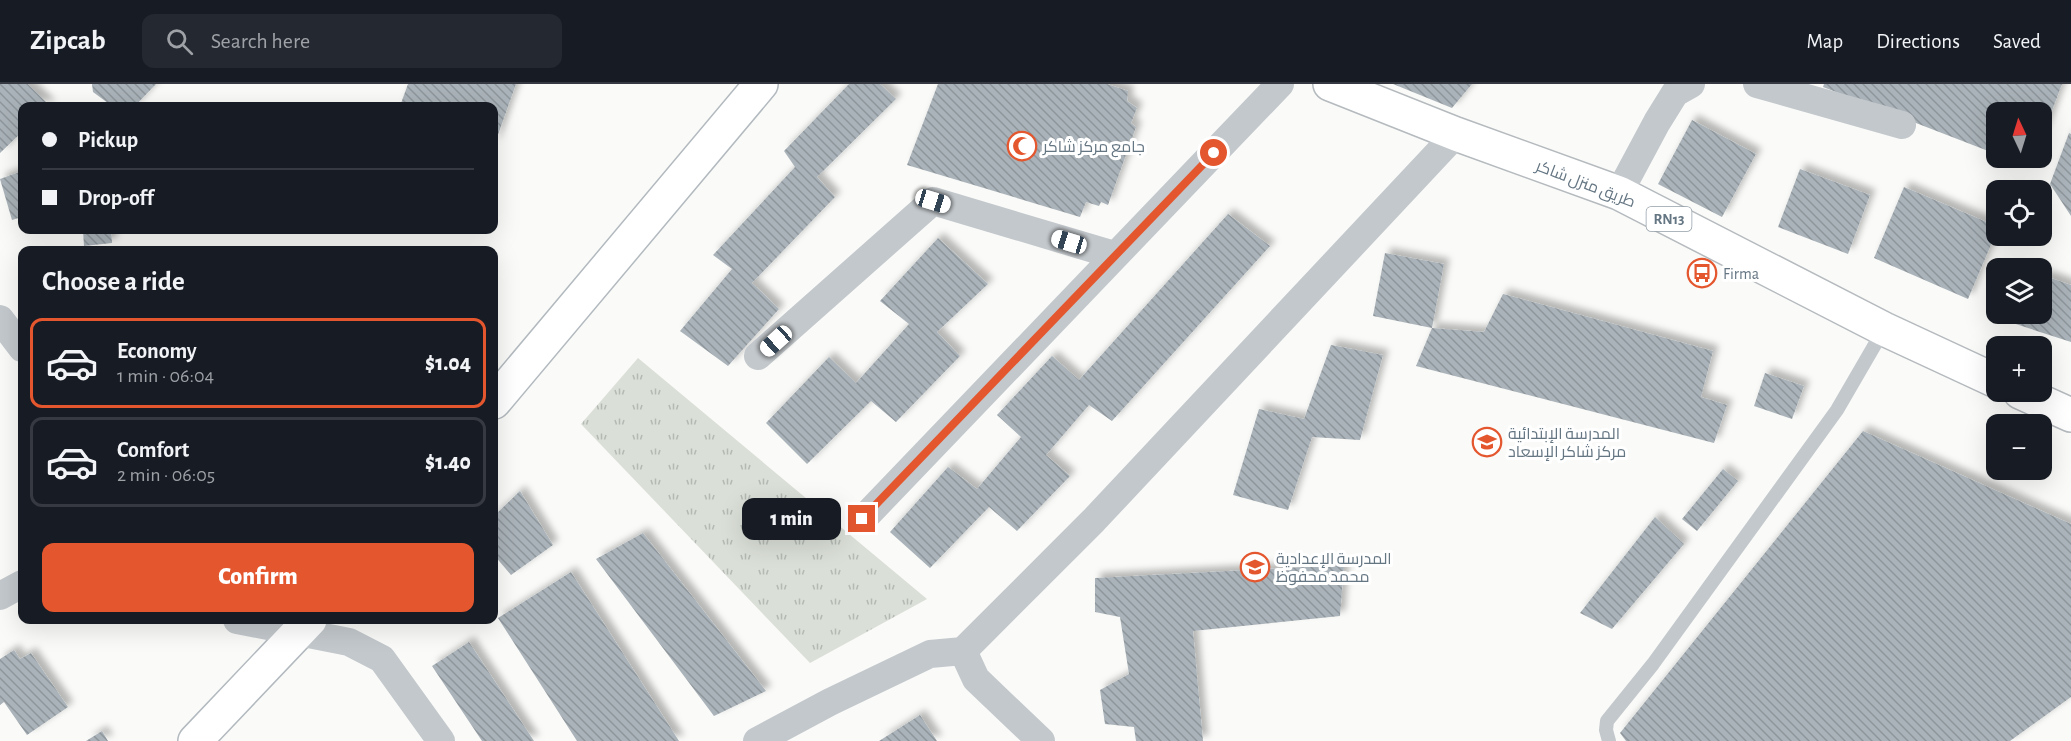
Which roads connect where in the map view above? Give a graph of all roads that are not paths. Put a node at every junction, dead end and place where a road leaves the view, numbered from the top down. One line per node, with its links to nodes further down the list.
1 (761, 84): 15 (main road)
2 (1280, 84): 9 (street)
3 (1330, 84): 7 (main road, طريق منزل شاكر / RN13)
4 (1691, 84): 8 (street)
5 (1757, 84): 6 (street)
6 (1902, 125)
7 (1456, 134): 8 (main road, طريق منزل شاكر / RN13); 23 (street)
8 (1619, 193): 11 (main road, طريق منزل شاكر / RN13)
9 (1114, 255): 13 (street); 18 (street)
10 (0, 319): 12 (street)
11 (1884, 329): 14 (main road, طريق منزل شاكر / RN13); 28 (lane)
12 (18, 343)
13 (758, 356)
14 (1986, 376)
15 (498, 397)
16 (2042, 402): 17 (main road)
17 (2071, 415)
18 (862, 519)
19 (18, 586): 20 (street)
20 (0, 596)
21 (282, 624): 22 (street)
22 (305, 626): 24 (main road); 25 (street)
23 (963, 651): 26 (street); 27 (street)
24 (195, 741)
25 (441, 741)
26 (757, 741)
27 (1041, 741)
28 (1609, 741)

